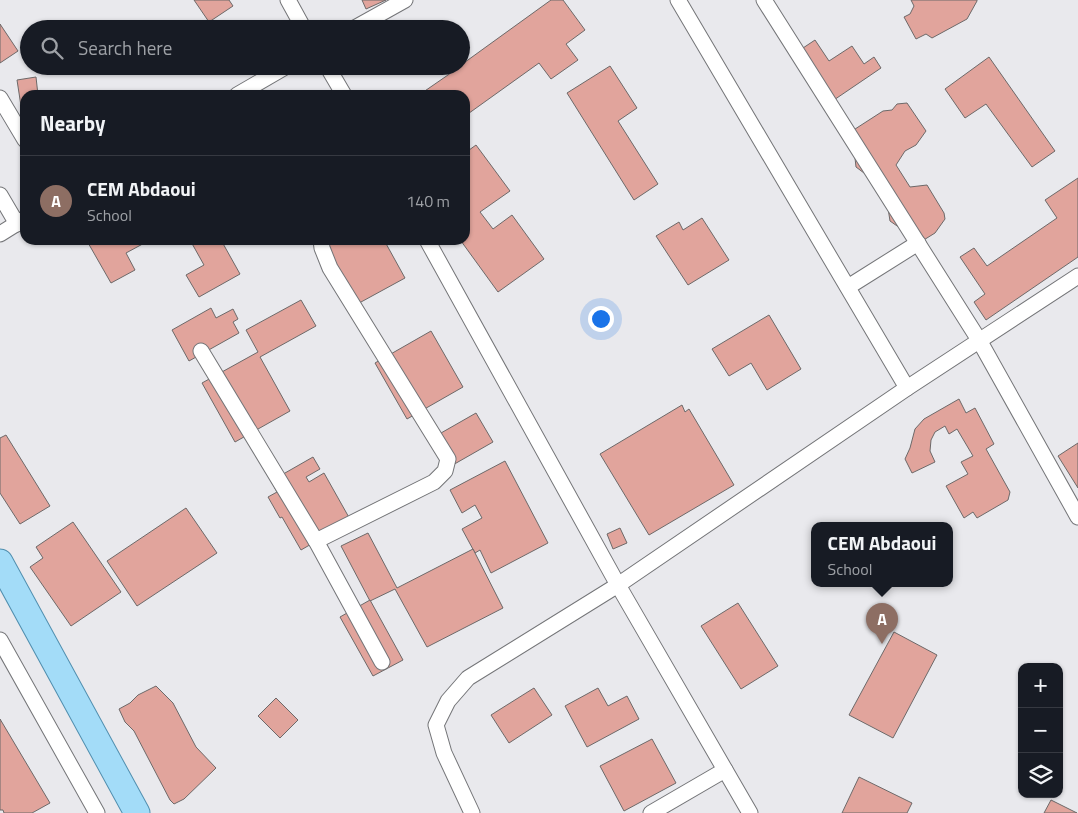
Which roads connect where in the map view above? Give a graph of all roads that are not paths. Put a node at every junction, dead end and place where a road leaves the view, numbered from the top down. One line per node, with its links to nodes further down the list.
1 (288, 0): 5 (street)
2 (404, 0): 6 (street)
3 (678, 0): 21 (street)
4 (764, 0): 17 (street)
5 (299, 20)
6 (369, 20)
7 (271, 75): 9 (street)
8 (332, 75): 10 (street)
9 (246, 90)
10 (341, 90)
11 (0, 98): 12 (street)
12 (20, 132)
13 (0, 195): 14 (street)
14 (20, 220)
15 (20, 222): 16 (street)
16 (0, 234)
17 (918, 243): 21 (street); 22 (street)
18 (322, 245): 26 (street)
19 (430, 245): 28 (street)
20 (1078, 276): 22 (street)
21 (848, 287): 24 (street)
22 (979, 340): 24 (street); 25 (street)
23 (201, 351): 26 (street)
24 (908, 388): 28 (street)
25 (1078, 516)
26 (316, 541): 30 (street)
27 (0, 562): 32 (main road)
28 (618, 586): 31 (street); 34 (street)
29 (0, 640): 33 (street)
30 (382, 662)
31 (725, 770): 35 (street); 36 (street)
32 (133, 811)
33 (97, 813)
34 (472, 813)
35 (651, 813)
36 (750, 813)

